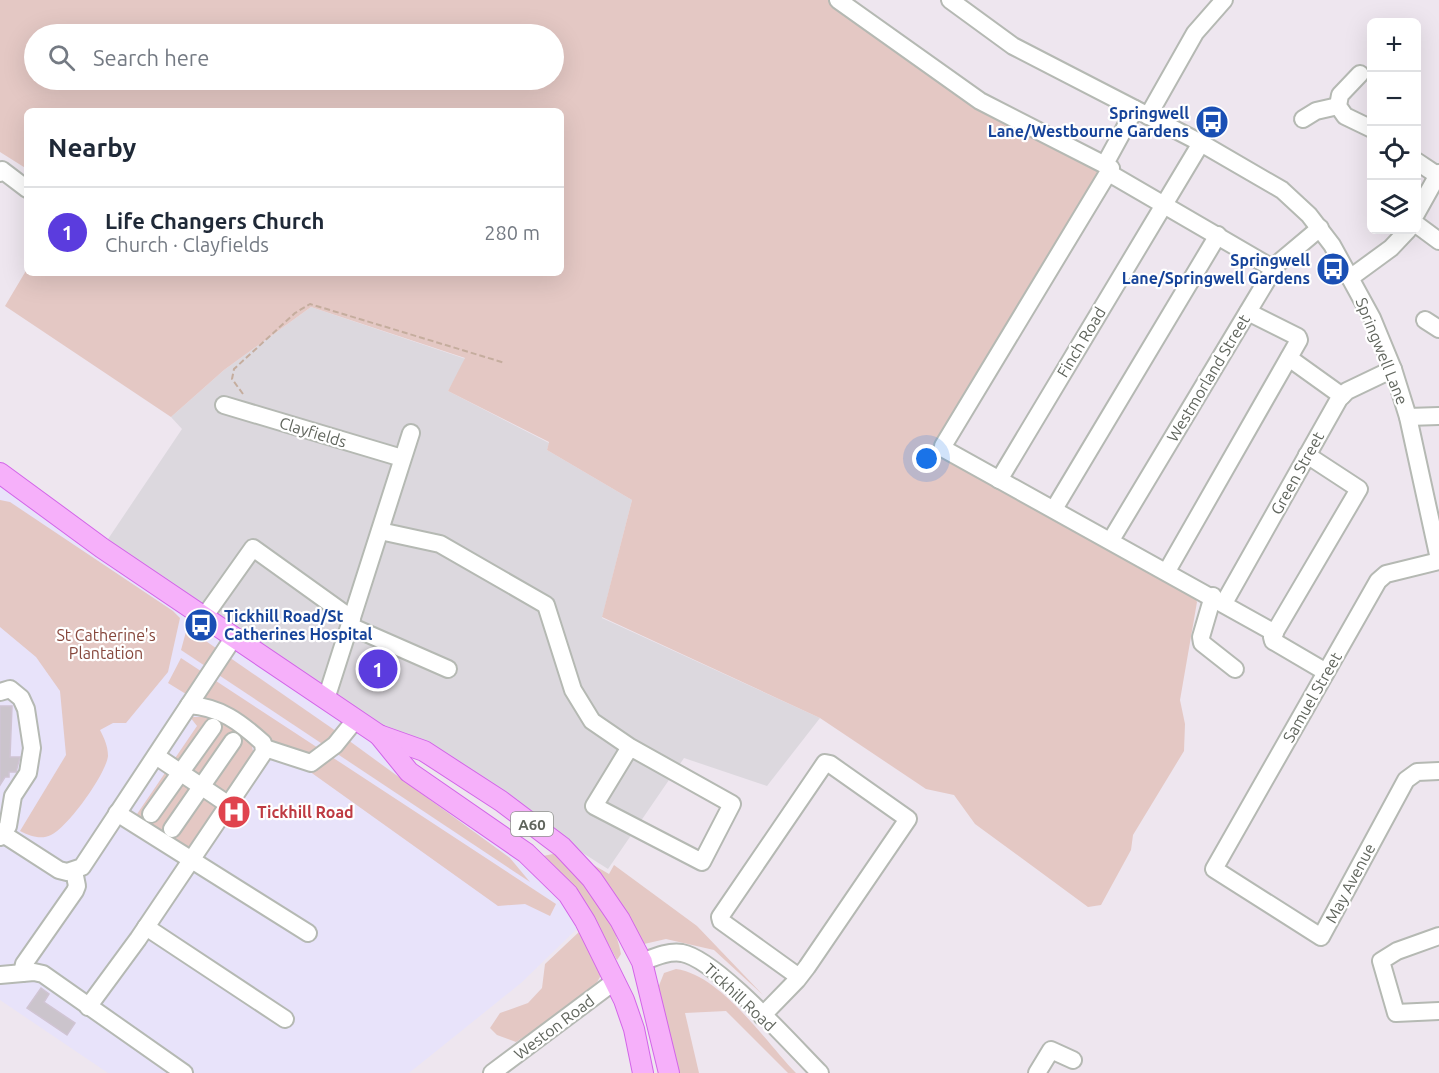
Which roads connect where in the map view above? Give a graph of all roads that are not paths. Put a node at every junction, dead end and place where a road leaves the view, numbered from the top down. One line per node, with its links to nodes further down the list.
1 (838, 0): 11 (street)
2 (950, 0): 6 (street, Springwell Lane)
3 (1224, 0): 6 (street)
4 (1360, 74): 5 (street)
5 (1338, 106): 7 (street); 8 (street)
6 (1141, 112): 9 (street, Springwell Lane); 11 (street)
7 (1303, 119)
8 (1367, 127)
9 (1201, 143): 15 (street, Finch Road); 17 (street, Springwell Lane)
10 (1421, 164): 13 (street)
11 (1107, 169): 15 (street); 35 (street)
12 (0, 173): 14 (street)
13 (1438, 174): 16 (street)
14 (24, 187)
15 (1164, 203): 20 (street); 35 (street, Finch Road)
16 (1421, 205)
17 (1320, 228): 22 (street, Westmorland Street); 23 (street, Springwell Lane)
18 (1421, 228): 21 (street)
19 (1404, 234): 23 (street)
20 (1218, 235): 22 (street); 36 (street)
21 (1439, 241)
22 (1274, 269): 24 (street, Westmorland Street)
23 (1350, 278): 26 (street, Springwell Lane)
24 (1248, 312): 25 (street); 38 (street, Westmorland Street)
25 (1289, 358): 27 (street); 40 (street)
26 (1393, 369): 27 (street); 30 (street, Springwell Lane)
27 (1342, 396): 32 (street, Green Street)
28 (224, 405): 33 (street, Clayfields)
29 (1439, 416): 30 (street)
30 (1408, 417): 39 (street, Springwell Lane)
31 (411, 433): 33 (street)
32 (1307, 455): 41 (street, Green Street); 44 (street)
33 (402, 458): 37 (street)
34 (0, 473): 42 (main road, A60)
35 (999, 480): 36 (street)
36 (1054, 509): 38 (street)
37 (380, 531): 43 (street); 56 (street)
38 (1111, 540): 40 (street)
39 (1439, 560): 48 (street, Samuel Street)
40 (1167, 571): 41 (street)
41 (1219, 600): 44 (street); 47 (street, Green Street)
42 (204, 617): 43 (street); 45 (main road, A60)
43 (351, 622): 46 (street); 50 (street)
44 (1275, 633): 48 (street)
45 (234, 637): 50 (main road, A60); 51 (street)
46 (448, 669)
47 (1235, 669)
48 (1326, 672): 68 (street, Samuel Street)
49 (0, 692): 66 (street)
50 (326, 699): 52 (main road, A60)
51 (189, 705): 57 (street); 58 (street)
52 (356, 718): 54 (main road, A60); 57 (street)
53 (213, 727): 60 (street)
54 (380, 735): 73 (main road, A60); 77 (main road, A60)
55 (233, 741): 61 (street)
56 (630, 747): 56 (street)
57 (266, 748): 62 (street)
58 (156, 756): 60 (street); 63 (street)
59 (1439, 771): 68 (street, May Avenue)
60 (180, 772): 61 (street); 64 (street)
61 (201, 786): 62 (street); 65 (street)
62 (229, 805): 67 (street)
63 (117, 813): 67 (street); 69 (street)
64 (151, 814)
65 (172, 829)
66 (1, 836): 69 (street)
67 (192, 861): 70 (street); 71 (street)
68 (1214, 869)
69 (74, 871): 74 (street)
70 (146, 927): 78 (street); 81 (street)
71 (308, 933)
72 (1439, 936): 79 (street)
73 (642, 962): 77 (main road); 80 (street, Tickhill Road); 86 (main road, A60)
74 (22, 973): 75 (street); 78 (street)
75 (0, 975)
76 (799, 977): 76 (street); 80 (street)
77 (615, 981): 84 (street, Weston Road); 85 (main road, A60)
78 (88, 1007): 83 (street)
79 (1439, 1011)
80 (762, 1016): 87 (street, Tickhill Road)
81 (285, 1019)
82 (1073, 1060): 88 (street)
83 (183, 1073)
84 (492, 1073)
85 (643, 1073)
86 (669, 1073)
87 (820, 1073)
88 (1037, 1073)

